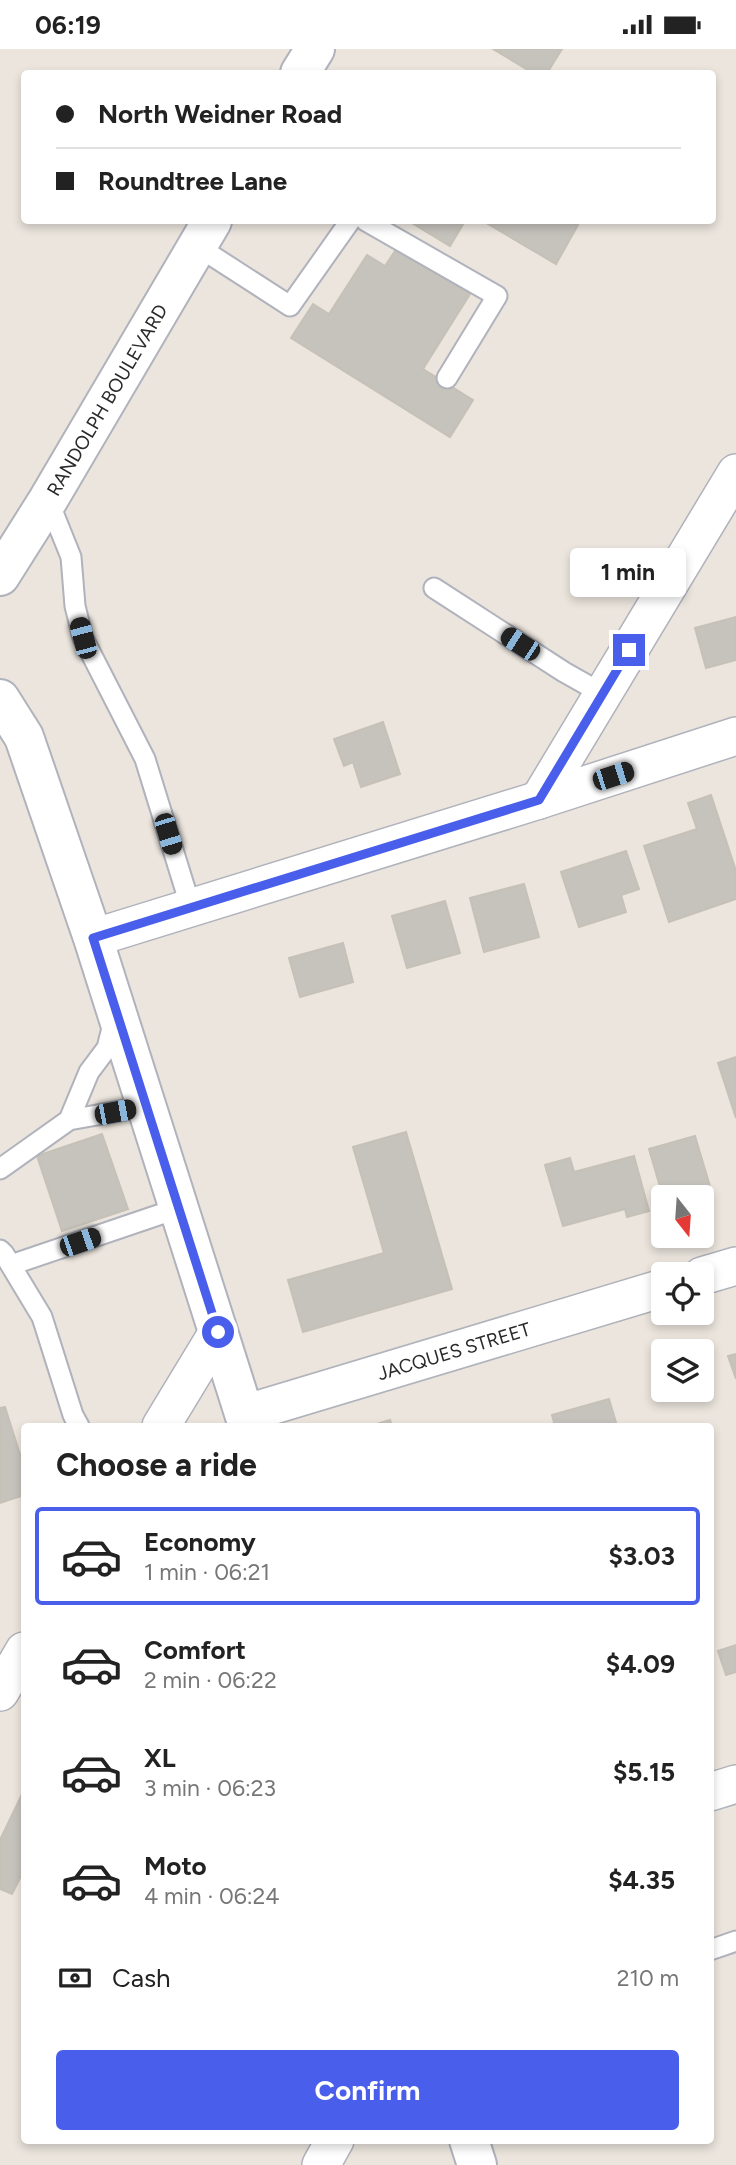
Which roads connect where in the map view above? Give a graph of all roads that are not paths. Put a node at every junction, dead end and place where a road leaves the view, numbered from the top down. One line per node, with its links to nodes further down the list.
1 (315, 49): 2 (main road)
2 (302, 70)
3 (348, 224): 5 (lane)
4 (371, 224): 6 (lane)
5 (204, 233): 8 (main road, RANDOLPH BOULEVARD)
6 (447, 377)
7 (736, 473): 11 (street)
8 (48, 500): 9 (main road, RANDOLPH BOULEVARD); 15 (lane)
9 (0, 576)
10 (434, 588): 11 (lane)
11 (603, 694): 14 (street)
12 (0, 699): 16 (main road)
13 (736, 736): 14 (street)
14 (539, 800): 15 (street)
15 (191, 908): 16 (street)
16 (93, 938): 17 (main road)
17 (116, 1012): 18 (main road); 19 (lane)
18 (147, 1106): 19 (lane); 21 (main road)
19 (69, 1119): 20 (lane)
20 (0, 1169)
21 (179, 1208): 22 (lane); 26 (main road)
22 (5, 1257): 28 (lane)
23 (736, 1266): 24 (street)
24 (714, 1272)
25 (651, 1292): 27 (street, JACQUES STREET)
26 (218, 1332): 27 (main road); 29 (street)
27 (246, 1420)
28 (77, 1423)
29 (163, 1423)
30 (21, 1656): 31 (street)
31 (0, 1692)
32 (736, 1784): 33 (street)
33 (714, 1791)
34 (736, 1941): 35 (lane)
35 (714, 1949)
36 (333, 2144): 38 (street)
37 (470, 2144): 39 (main road)
38 (321, 2165)
39 (477, 2165)

